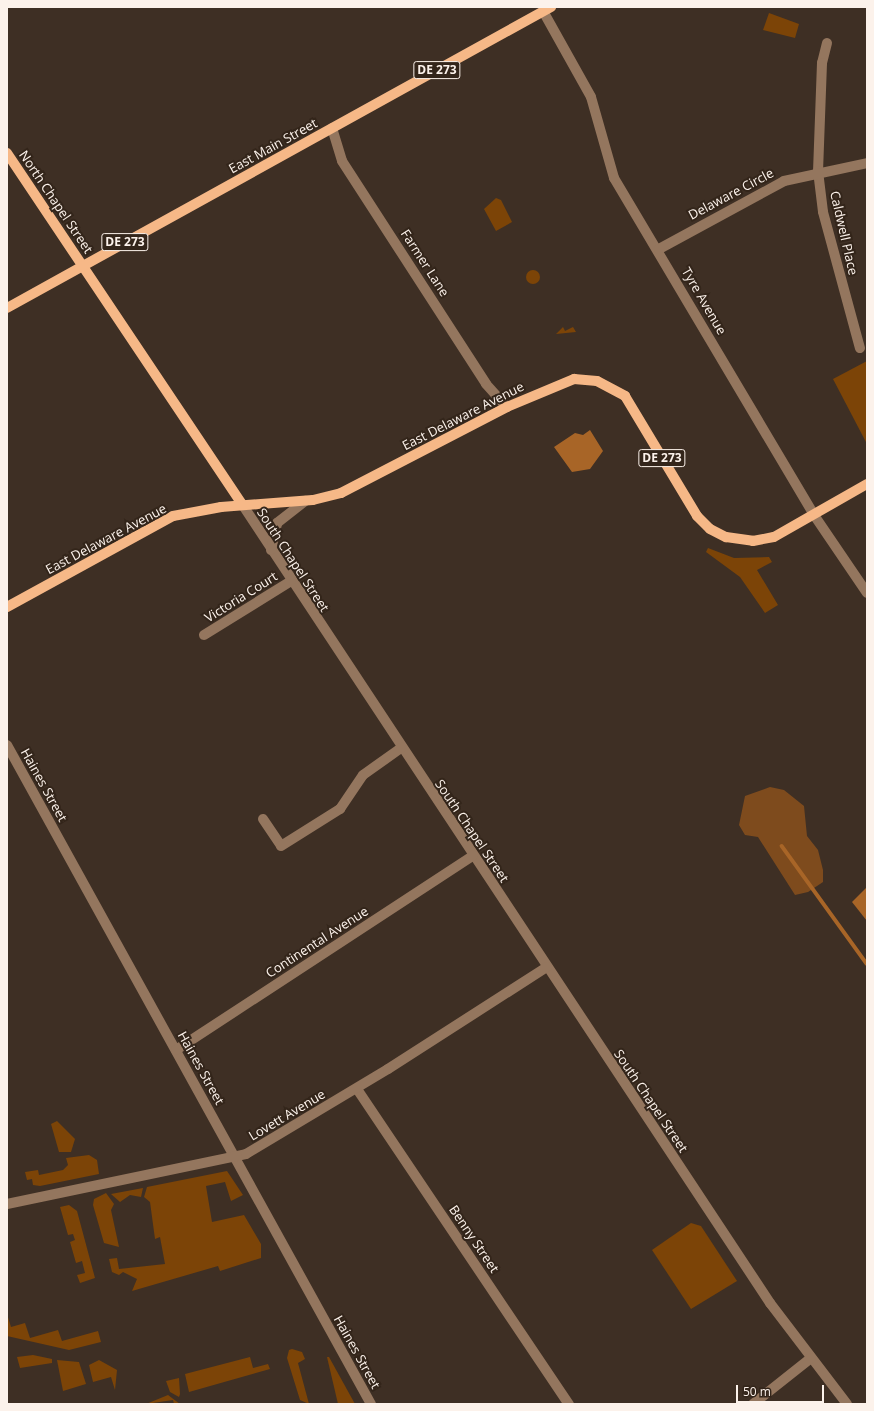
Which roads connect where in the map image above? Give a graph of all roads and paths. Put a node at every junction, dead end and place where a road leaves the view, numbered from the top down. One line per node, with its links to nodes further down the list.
1 (547, 9): 3 (main road, East Main Street / DE 273); 7 (street, Tyre Avenue)
2 (827, 43): 6 (street, Caldwell Place)
3 (332, 128): 8 (main road, East Main Street / DE 273); 11 (street, Farmer Lane)
4 (7, 152): 8 (main road, North Chapel Street)
5 (867, 163): 6 (street, Delaware Circle)
6 (818, 171): 7 (street, Delaware Circle); 10 (street, Caldwell Place)
7 (658, 249): 15 (street, Tyre Avenue)
8 (83, 266): 9 (main road, East Main Street / DE 273); 14 (main road, South Chapel Street)
9 (7, 308)
10 (860, 348)
11 (507, 406): 13 (main road, East Delaware Avenue / DE 273); 15 (main road, East Delaware Avenue / DE 273)
12 (867, 484): 15 (main road, East Delaware Avenue / DE 273)
13 (304, 501): 14 (main road, East Delaware Avenue / DE 273); 16 (street)
14 (242, 504): 16 (street, South Chapel Street); 19 (main road, East Delaware Avenue / DE 273)
15 (814, 515): 18 (street, Tyre Avenue)
16 (271, 550): 17 (street, South Chapel Street)
17 (291, 581): 20 (street, Victoria Court); 22 (street, South Chapel Street)
18 (867, 593)
19 (7, 607)
20 (204, 635)
21 (7, 746): 26 (street, Haines Street)
22 (401, 748): 23 (street); 24 (street, South Chapel Street)
23 (263, 820)
24 (473, 856): 25 (street, South Chapel Street); 26 (street, Continental Avenue)
25 (547, 967): 27 (street, Lovett Avenue); 30 (street, South Chapel Street)
26 (176, 1050): 28 (street, Haines Street)
27 (357, 1089): 28 (street, Lovett Avenue); 32 (street, Benny Street)
28 (236, 1158): 29 (street, Lovett Avenue); 31 (street, Haines Street)
29 (7, 1204)
30 (811, 1358): 33 (street); 34 (street, South Chapel Street)
31 (371, 1404)
32 (569, 1404)
33 (753, 1404)
34 (847, 1404)

